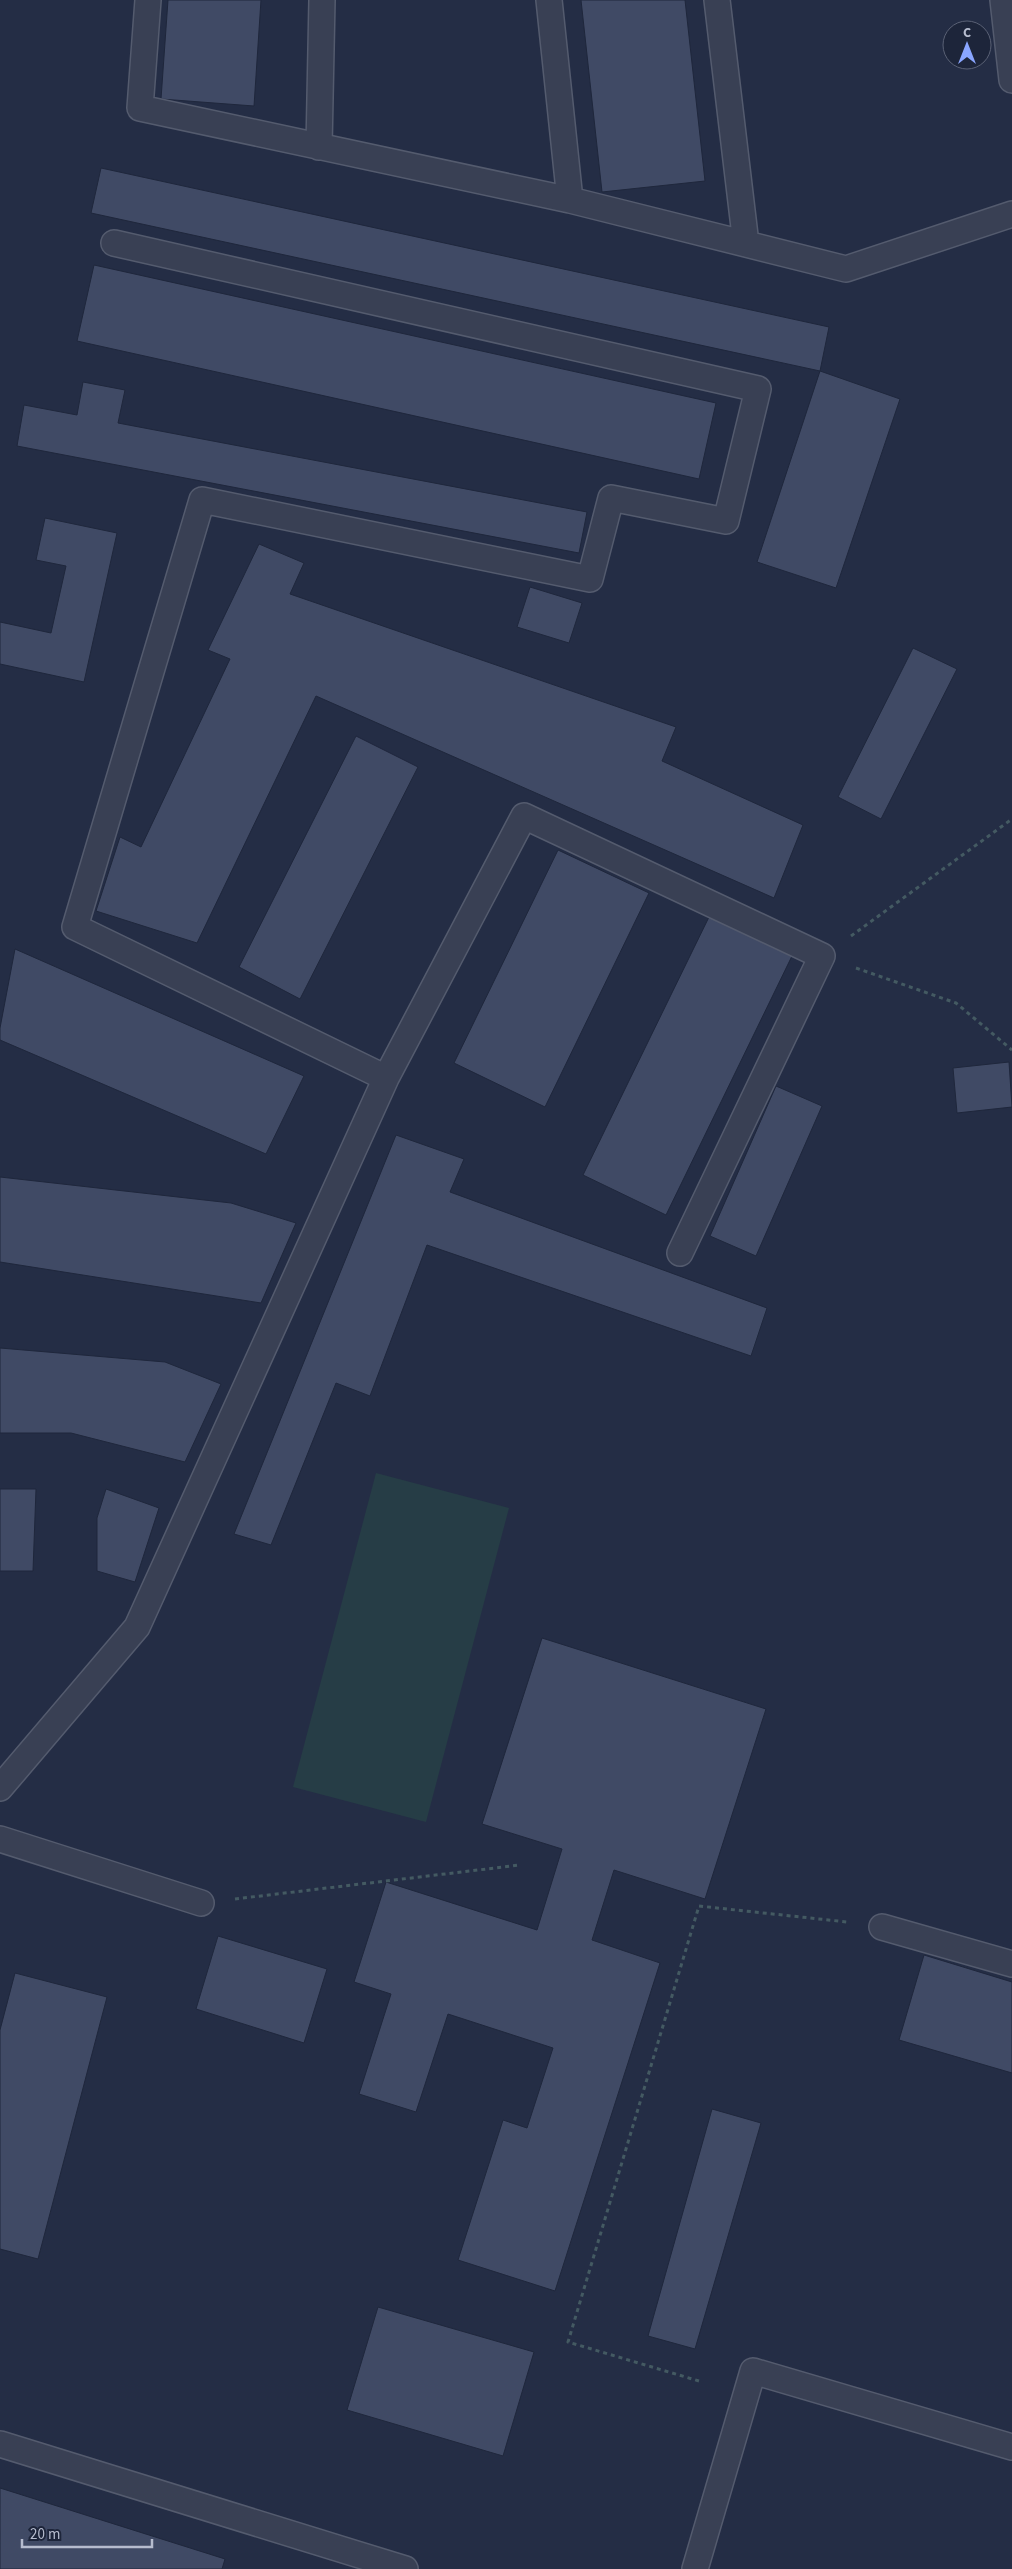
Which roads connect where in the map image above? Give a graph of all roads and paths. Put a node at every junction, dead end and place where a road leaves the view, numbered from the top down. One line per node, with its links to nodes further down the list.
1 (148, 0): 7 (lane)
2 (322, 0): 7 (lane)
3 (549, 0): 8 (lane)
4 (717, 0): 11 (lane)
5 (1003, 0): 6 (lane)
6 (1012, 80)
7 (318, 147): 8 (lane)
8 (570, 200): 11 (lane)
9 (1012, 214): 11 (lane)
10 (114, 243): 15 (lane)
11 (746, 244)
12 (1012, 819): 13 (path)
13 (822, 956): 14 (path); 15 (lane); 16 (lane)
14 (1012, 1050)
15 (386, 1078): 17 (lane)
16 (680, 1253)
17 (0, 1788)
18 (0, 1839): 20 (lane)
19 (520, 1865): 20 (path)
20 (202, 1903)
21 (882, 1927): 22 (lane); 23 (path)
22 (1012, 1964)
23 (699, 2381)
24 (0, 2444): 26 (lane)
25 (1012, 2447): 27 (lane)
26 (404, 2569)
27 (695, 2569)

